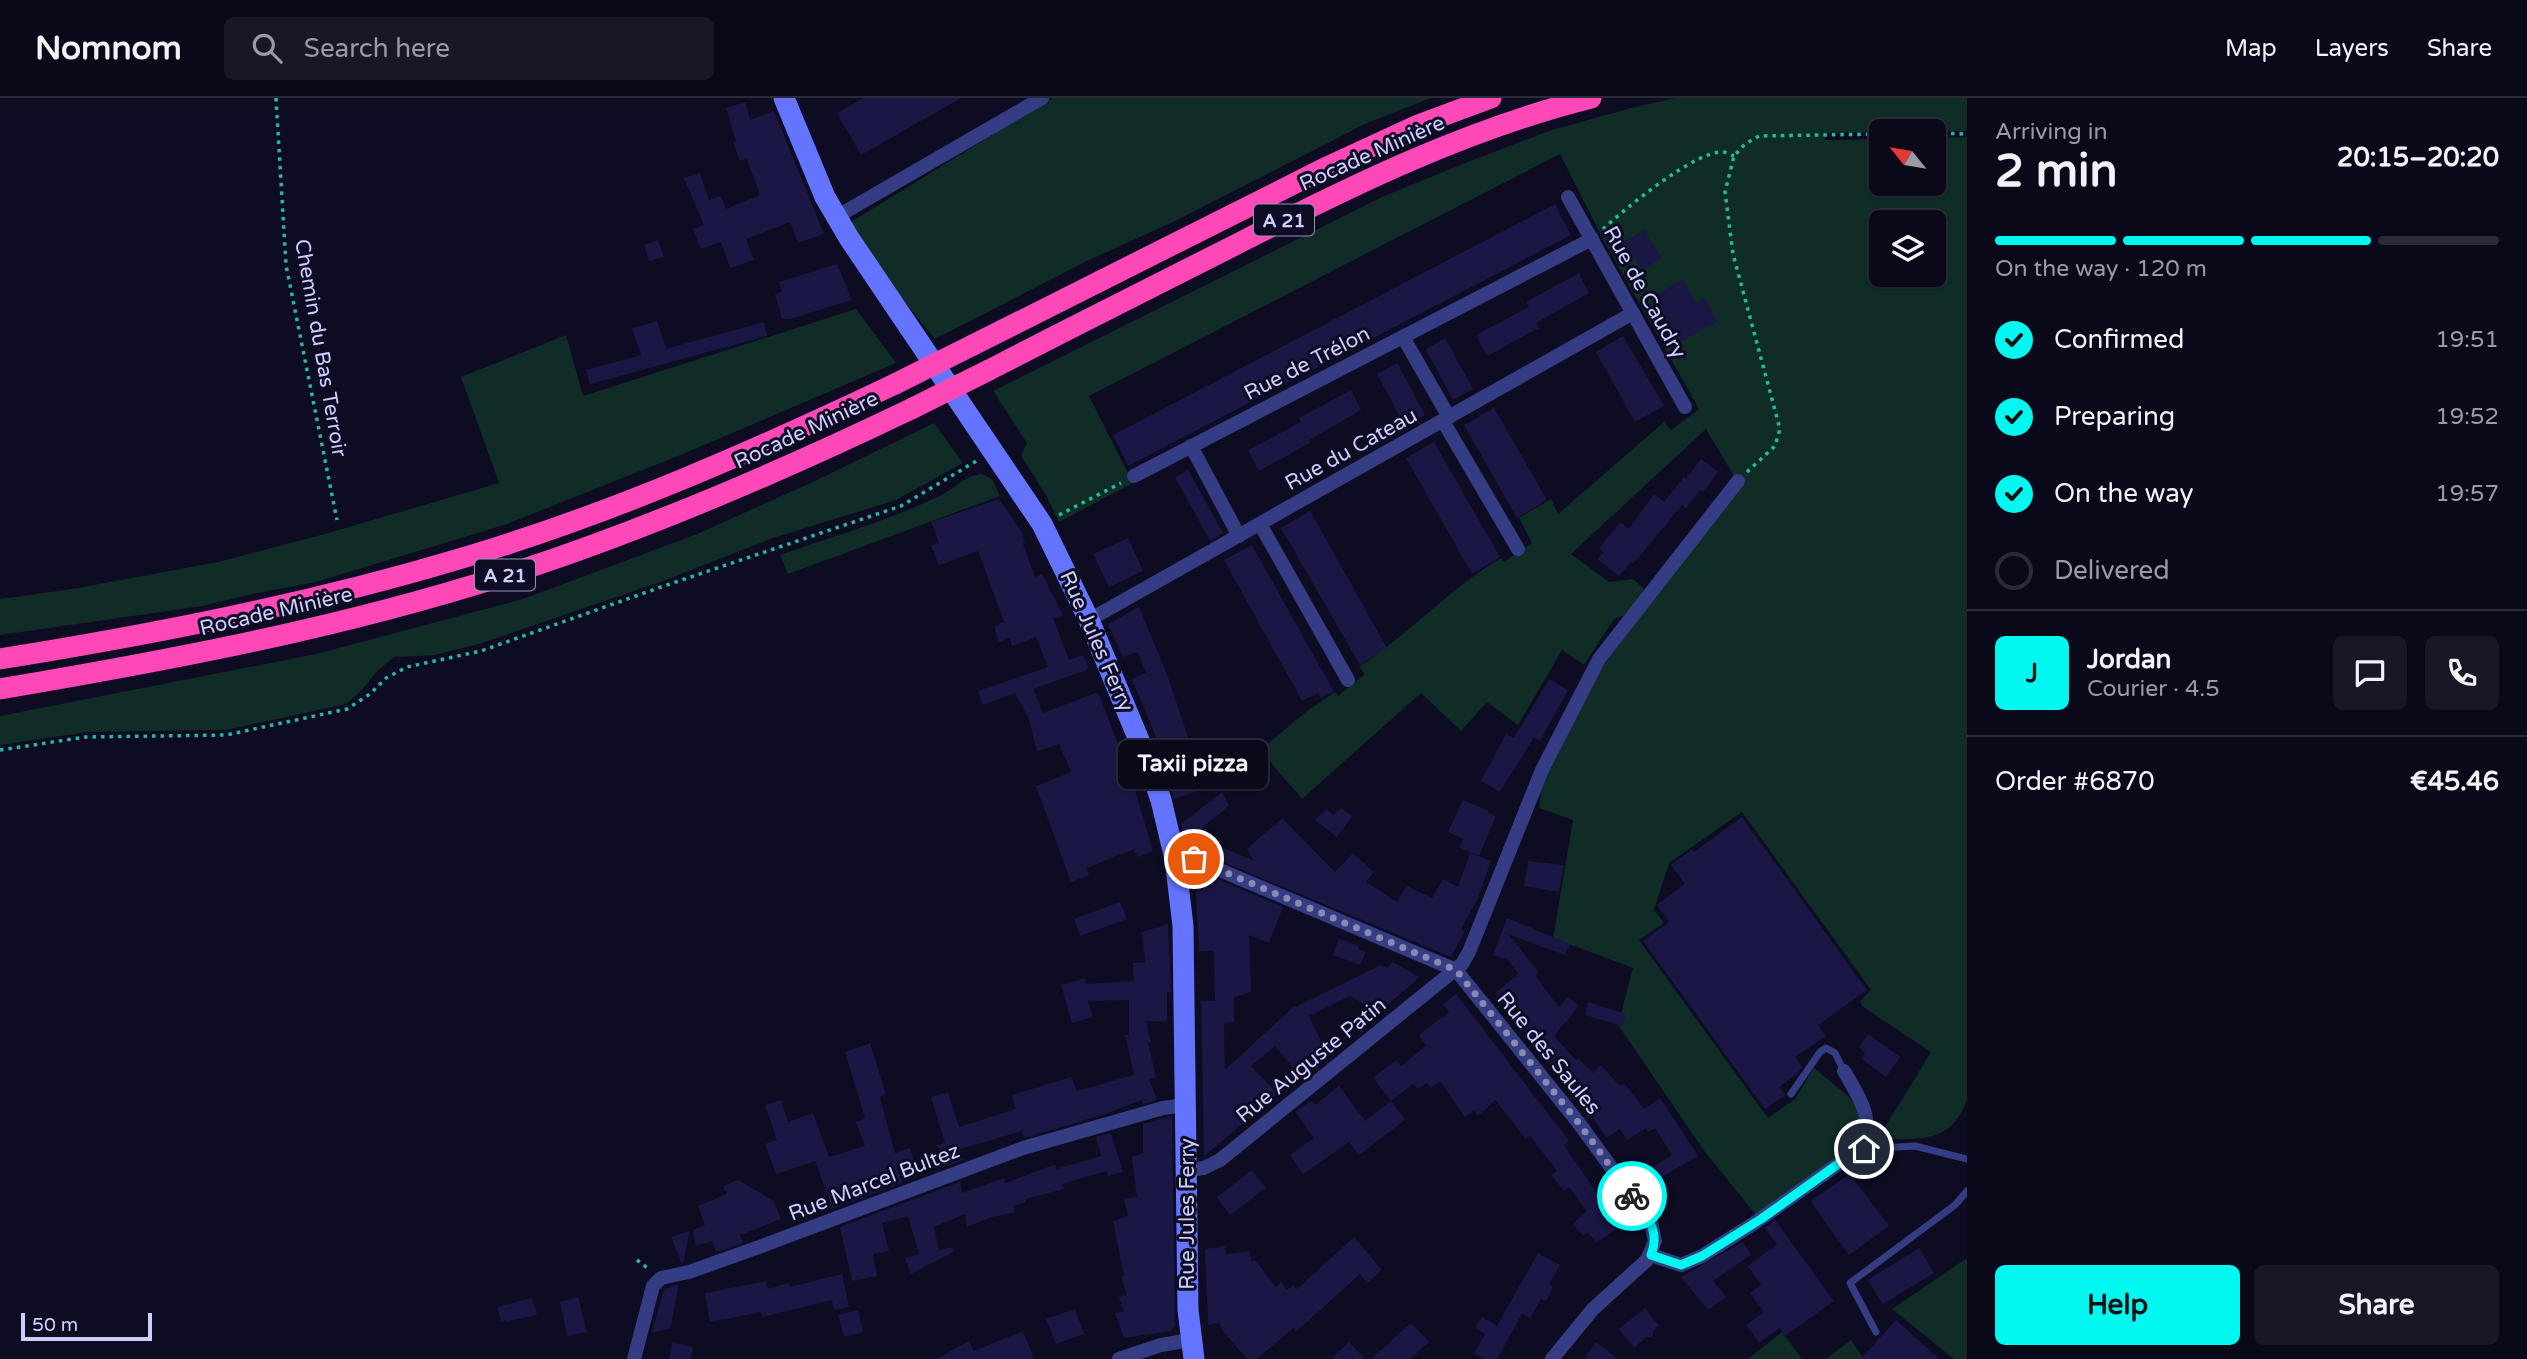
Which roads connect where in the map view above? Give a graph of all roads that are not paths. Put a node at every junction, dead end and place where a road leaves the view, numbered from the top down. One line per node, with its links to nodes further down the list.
1 (784, 98): 6 (street, Rue Jules Ferry)
2 (1042, 98): 6 (street)
3 (1491, 98): 19 (highway, Rocade Minière / A 21, bridge)
4 (1591, 98): 22 (highway, Rocade Minière / A 21, bridge)
5 (1568, 197): 7 (street, Rue de Caudry)
6 (836, 217): 18 (street, Rue Jules Ferry)
7 (1592, 239): 8 (street, Rue de Caudry); 9 (street, Rue de Trélon)
8 (1633, 313): 10 (street, Rue de Caudry); 11 (street, Rue du Cateau)
9 (1403, 337): 11 (street); 12 (street, Rue de Trélon)
10 (1685, 407)
11 (1446, 419): 15 (street, Rue du Cateau); 17 (street)
12 (1191, 446): 13 (street, Rue de Trélon); 16 (street)
13 (1134, 476)
14 (1738, 481): 27 (street)
15 (1259, 524): 16 (street, Rue du Cateau); 23 (street)
16 (1239, 536): 18 (street, Rue du Cateau)
17 (1518, 549)
18 (1089, 620): 26 (street, Rue Jules Ferry)
19 (90, 644): 20 (highway); 21 (highway, Rocade Minière / A 21)
20 (0, 648)
21 (0, 659)
22 (77, 676): 24 (highway, Rocade Minière / A 21); 25 (highway)
23 (1348, 680)
24 (0, 689)
25 (0, 702)
26 (1175, 859): 27 (street); 30 (street, Rue Jules Ferry)
27 (1456, 970): 33 (street, Rue Auguste Patin); 35 (street, Rue des Saules)
28 (1844, 1071): 29 (lane); 31 (street)
29 (1791, 1094)
30 (1186, 1105): 33 (street, Rue Jules Ferry); 38 (street, Rue Marcel Bultez)
31 (1864, 1149): 32 (lane); 35 (street)
32 (1967, 1159)
33 (1187, 1170): 37 (street, Rue Jules Ferry)
34 (1967, 1191): 36 (lane)
35 (1651, 1255): 40 (street)
36 (1876, 1332)
37 (1192, 1349): 39 (street)
38 (634, 1359)
39 (1119, 1359)
40 (1552, 1359)

